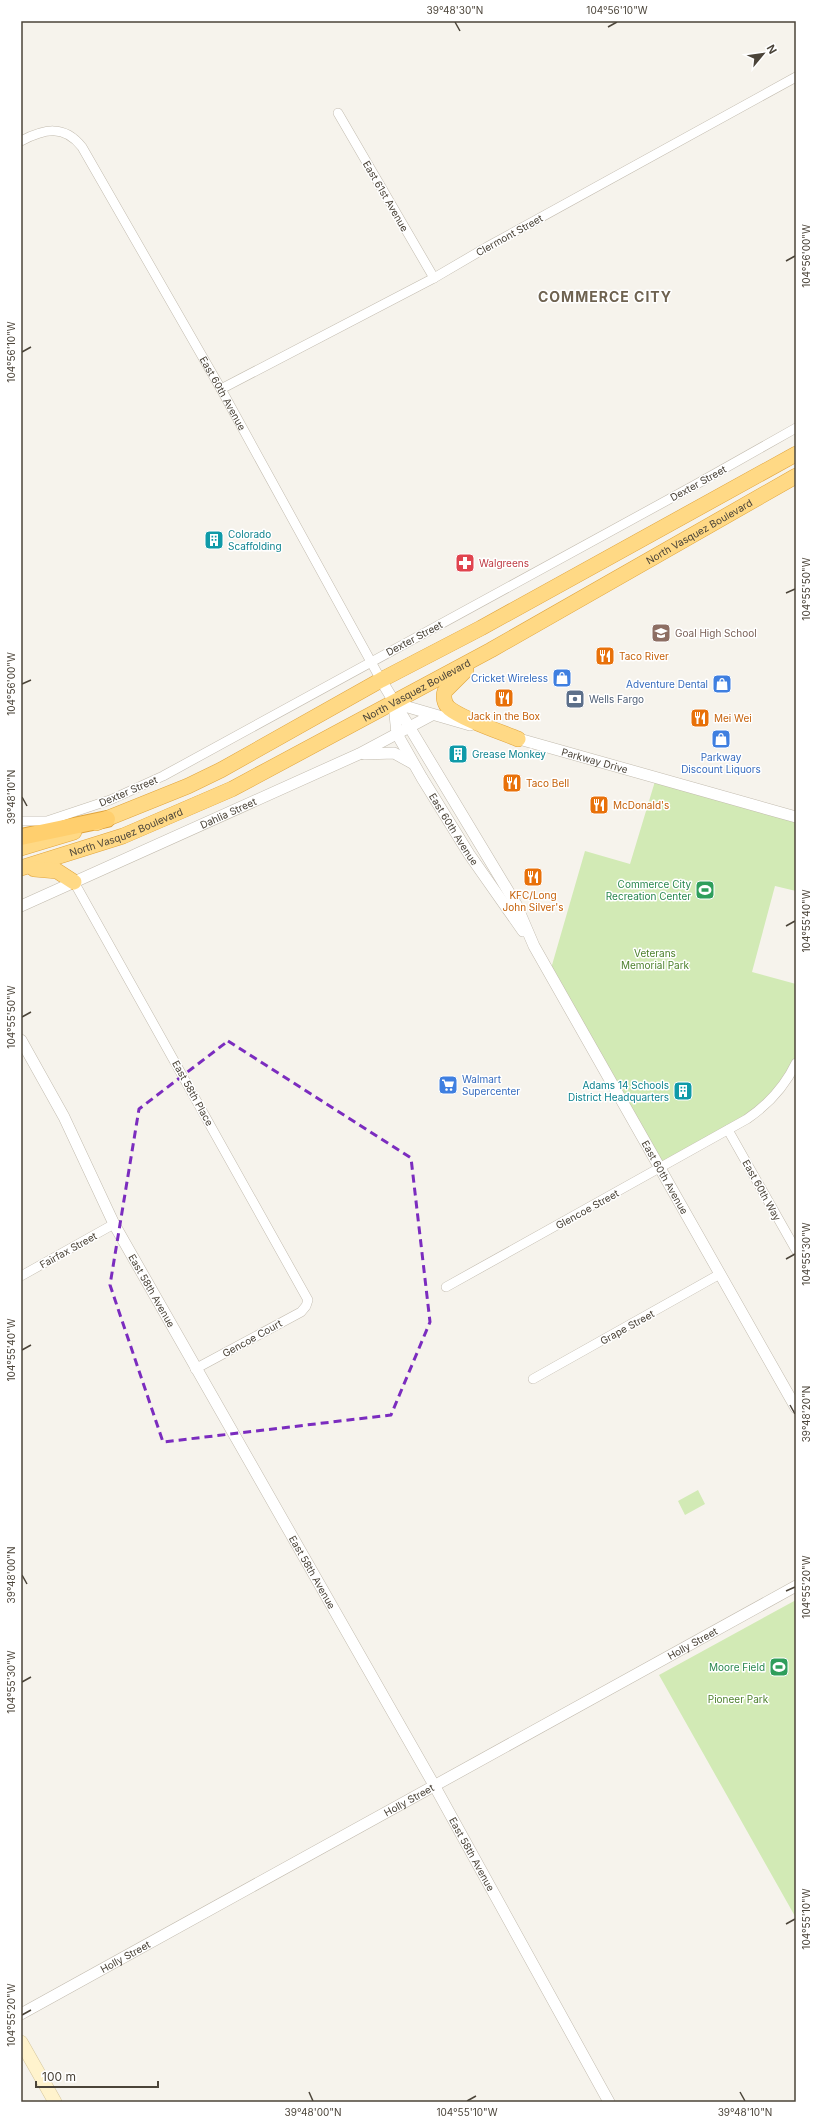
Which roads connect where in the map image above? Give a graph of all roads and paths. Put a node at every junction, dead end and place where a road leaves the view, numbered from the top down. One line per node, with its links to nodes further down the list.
1 (796, 77): 4 (street, Clermont Street)
2 (338, 113): 4 (street, East 61st Avenue)
3 (21, 141): 5 (street, East 60th Avenue)
4 (434, 278): 5 (street, Clermont Street)
5 (221, 389): 12 (street, East 60th Avenue)
6 (796, 428): 12 (street, Dexter Street)
7 (796, 450): 9 (highway)
8 (796, 454): 9 (highway, North Vasquez Boulevard)
9 (761, 472): 13 (highway, North Vasquez Boulevard)
10 (796, 476): 11 (highway, North Vasquez Boulevard)
11 (491, 650): 14 (highway, North Vasquez Boulevard); 18 (highway)
12 (371, 661): 13 (street, East 60th Avenue); 23 (street, Dexter Street)
13 (381, 680): 14 (street, East 60th Avenue); 22 (highway, North Vasquez Boulevard)
14 (394, 702): 15 (street, Parkway Drive); 16 (street, East 60th Avenue); 17 (street, East 60th Avenue); 26 (highway, North Vasquez Boulevard)
15 (432, 715): 16 (street, Dahlia Street); 18 (street, Parkway Drive)
16 (409, 727): 17 (street, Dahlia Street); 29 (street, East 60th Avenue)
17 (397, 734): 19 (street, Dahlia Street); 20 (street, East 60th Avenue)
18 (518, 740): 21 (street, Parkway Drive)
19 (359, 754): 20 (street); 27 (street, Dahlia Street)
20 (415, 766): 29 (street, East 60th Avenue)
21 (796, 817)
22 (107, 819): 24 (highway); 25 (highway, North Vasquez Boulevard)
23 (21, 821)
24 (21, 837)
25 (21, 848)
26 (21, 869): 27 (highway)
27 (74, 882): 28 (street, Dahlia Street); 39 (street, East 58th Place)
28 (21, 906)
29 (534, 946): 33 (street, East 60th Avenue)
30 (21, 1040): 34 (street, East 58th Avenue)
31 (796, 1063): 32 (street, Glencoe Street)
32 (728, 1130): 33 (street, Glencoe Street); 35 (street, East 60th Way)
33 (660, 1168): 36 (street, East 60th Avenue); 38 (street, Glencoe Street)
34 (114, 1224): 37 (street, Fairfax Street); 40 (street, East 58th Avenue)
35 (796, 1250)
36 (720, 1274): 41 (street, Grape Street); 42 (street, East 60th Avenue)
37 (21, 1276)
38 (446, 1287)
39 (306, 1306): 40 (street, Gencoe Court)
40 (195, 1369): 44 (street, East 58th Avenue)
41 (533, 1379)
42 (796, 1408)
43 (796, 1586): 44 (street, Holly Street)
44 (434, 1785): 45 (street, Holly Street); 48 (street, East 58th Avenue)
45 (21, 2014)
46 (21, 2042): 47 (main road)
47 (55, 2102)
48 (609, 2102)

